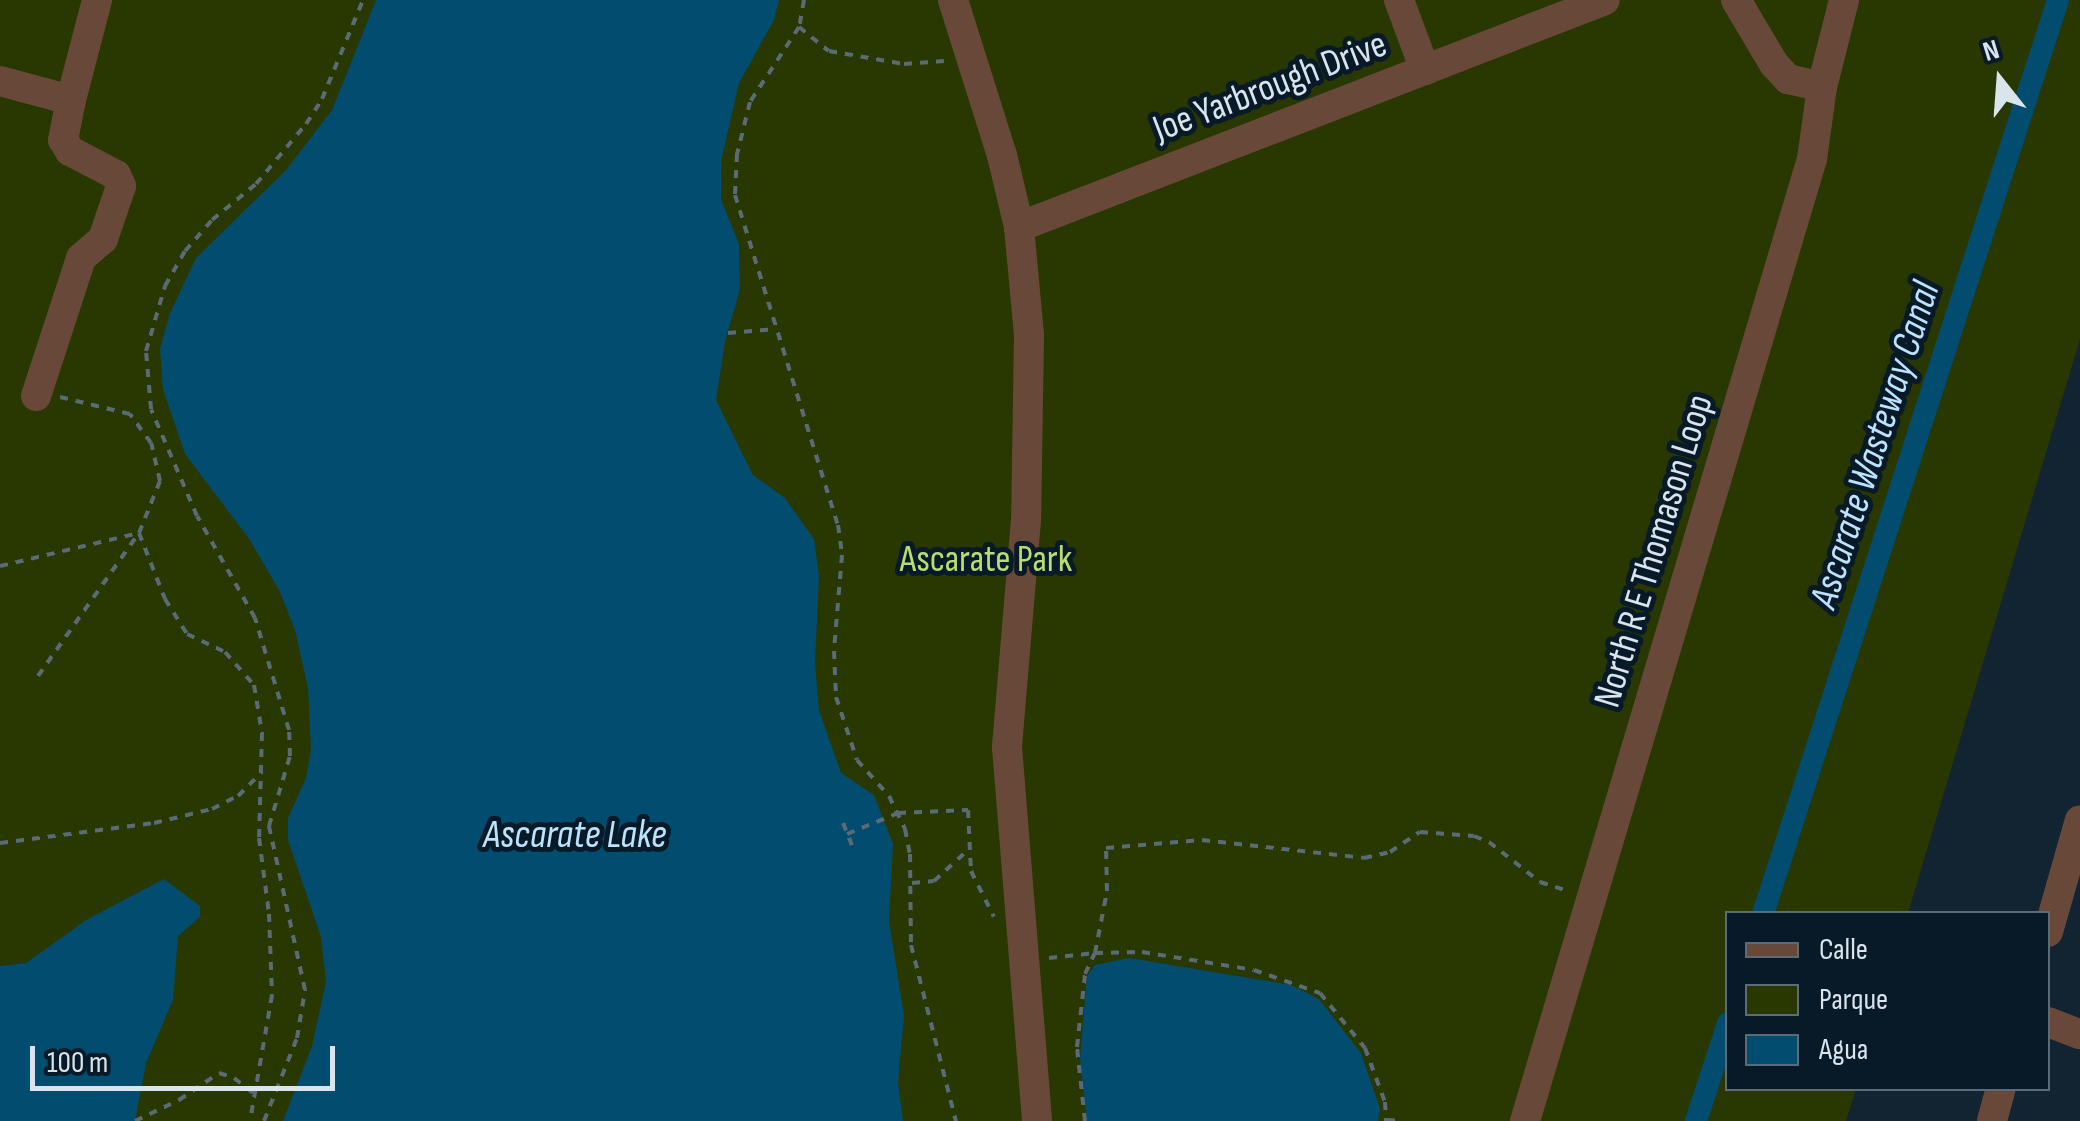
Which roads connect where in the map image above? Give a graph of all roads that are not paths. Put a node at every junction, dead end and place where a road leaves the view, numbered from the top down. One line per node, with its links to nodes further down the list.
1 (98, 0): 10 (street)
2 (952, 0): 11 (street)
3 (1399, 0): 7 (street)
4 (1605, 0): 7 (street, Joe Yarbrough Drive)
5 (1736, 0): 9 (street)
6 (1844, 0): 9 (street, North R E Thomason Loop)
7 (1425, 70): 11 (street, Joe Yarbrough Drive)
8 (0, 80): 10 (street)
9 (1822, 86): 19 (street, North R E Thomason Loop)
10 (71, 100): 12 (street)
11 (1019, 227): 18 (street)
12 (36, 396)
13 (2080, 820): 14 (street)
14 (2050, 925)
15 (2050, 1023): 16 (street)
16 (2080, 1034)
17 (2000, 1091): 20 (street)
18 (1037, 1121)
19 (1525, 1121)
20 (1992, 1121)

